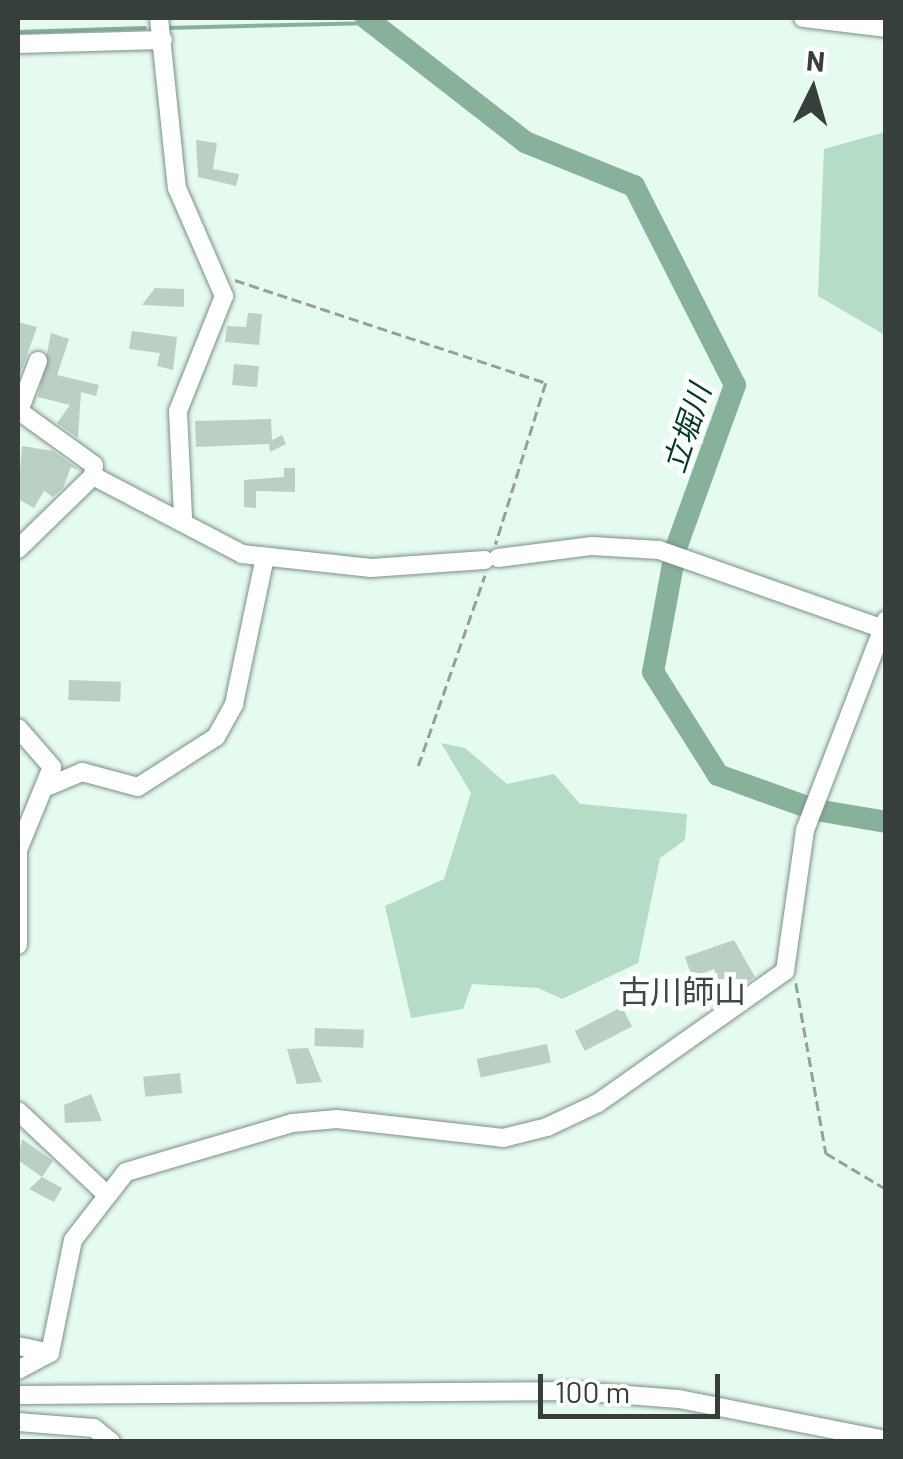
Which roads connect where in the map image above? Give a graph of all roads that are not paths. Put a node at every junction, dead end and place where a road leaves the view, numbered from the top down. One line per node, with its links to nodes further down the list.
1 (160, 18): 4 (street)
2 (802, 18): 3 (street)
3 (886, 28)
4 (163, 40): 5 (street); 8 (street)
5 (18, 44)
6 (38, 361): 7 (street)
7 (93, 476): 8 (street); 9 (street)
8 (184, 517): 10 (street)
9 (20, 542)
10 (265, 557): 11 (street); 13 (street)
11 (885, 626): 17 (street)
12 (18, 728): 13 (street)
13 (49, 786): 14 (street)
14 (18, 850): 15 (street)
15 (18, 945)
16 (18, 1111): 17 (street)
17 (106, 1194): 19 (street)
18 (18, 1346): 19 (street)
19 (50, 1354): 20 (street)
20 (18, 1370)
21 (18, 1395): 23 (street)
22 (18, 1422): 24 (street)
23 (886, 1440)
24 (111, 1442)

